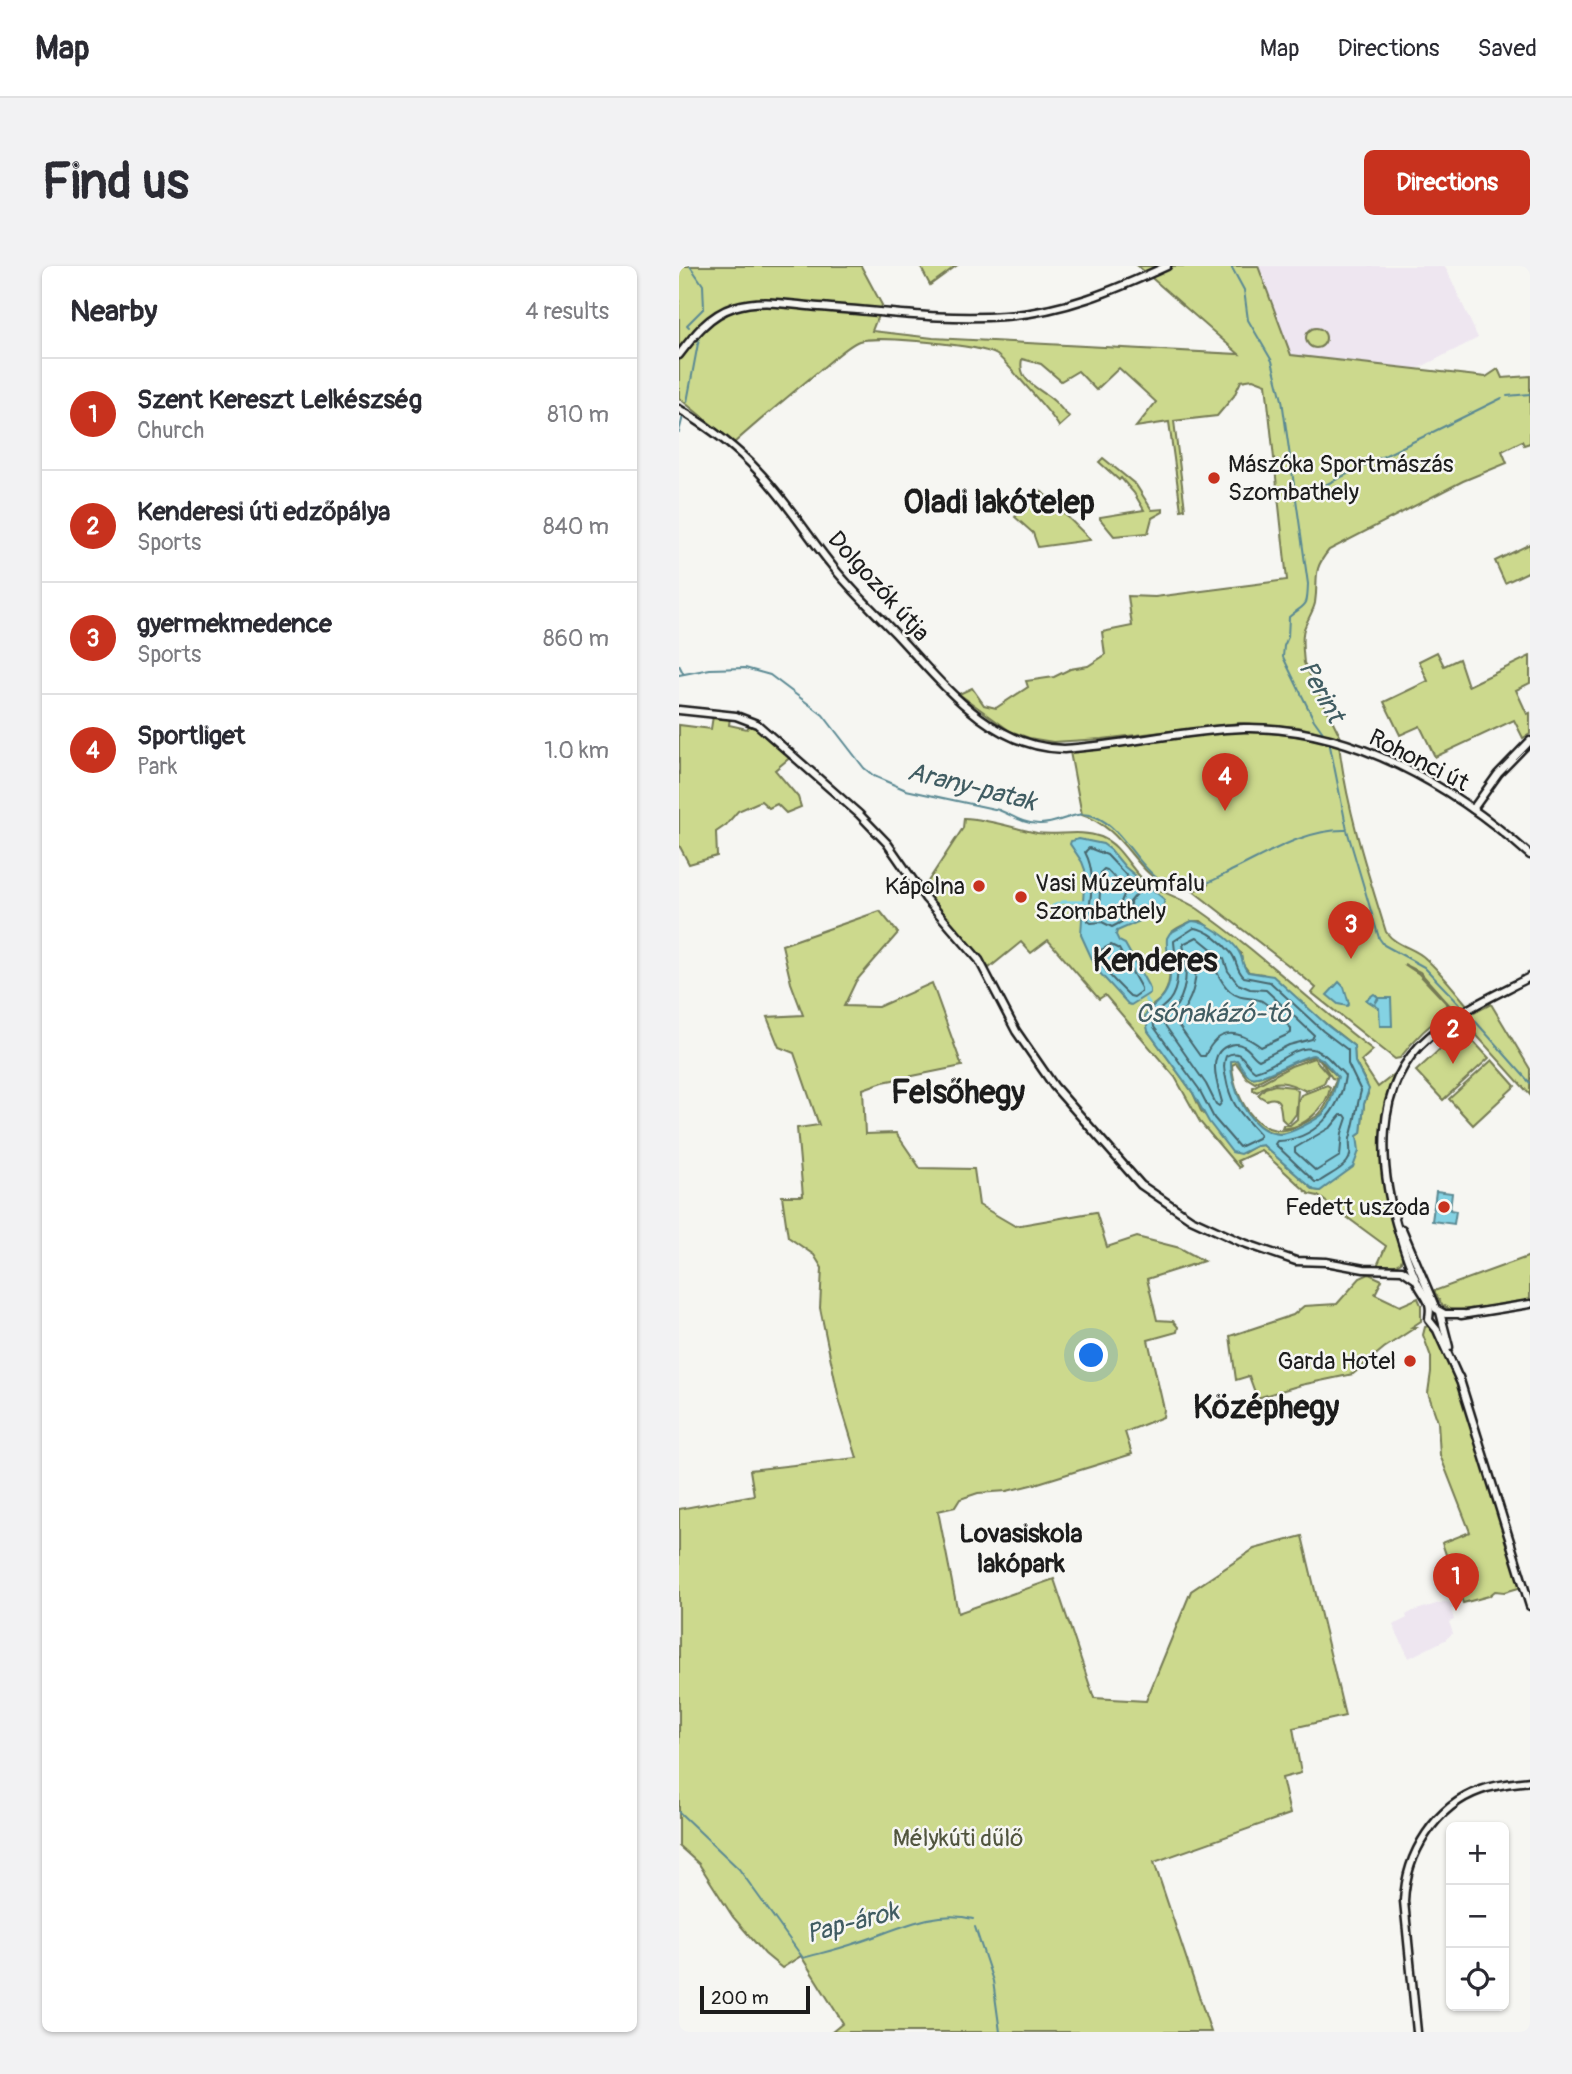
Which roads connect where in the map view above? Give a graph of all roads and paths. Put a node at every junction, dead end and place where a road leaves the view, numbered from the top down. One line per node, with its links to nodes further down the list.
1 (1167, 266): 2 (street)
2 (679, 355)
3 (681, 409): 6 (street, Dolgozók útja)
4 (679, 710): 14 (street)
5 (1530, 741): 7 (street)
6 (1068, 749): 7 (street, Rohonci út)
7 (1473, 809): 8 (street, Rohonci út)
8 (1530, 855)
9 (1530, 977): 10 (street)
10 (1389, 1187): 11 (street); 12 (street)
11 (1405, 1251): 12 (street); 13 (street)
12 (1412, 1263): 13 (street); 15 (street); 17 (street)
13 (1399, 1266): 14 (street)
14 (1390, 1269): 15 (street)
15 (1415, 1279): 18 (street)
16 (1530, 1304): 19 (street)
17 (1439, 1311): 18 (street); 19 (street); 20 (street)
18 (1430, 1314): 21 (street)
19 (1463, 1314): 20 (street)
20 (1442, 1320): 21 (street); 22 (street)
21 (1434, 1324): 22 (street)
22 (1460, 1381): 23 (street)
23 (1530, 1606)
24 (1530, 1781): 25 (street)
25 (1417, 2032)

